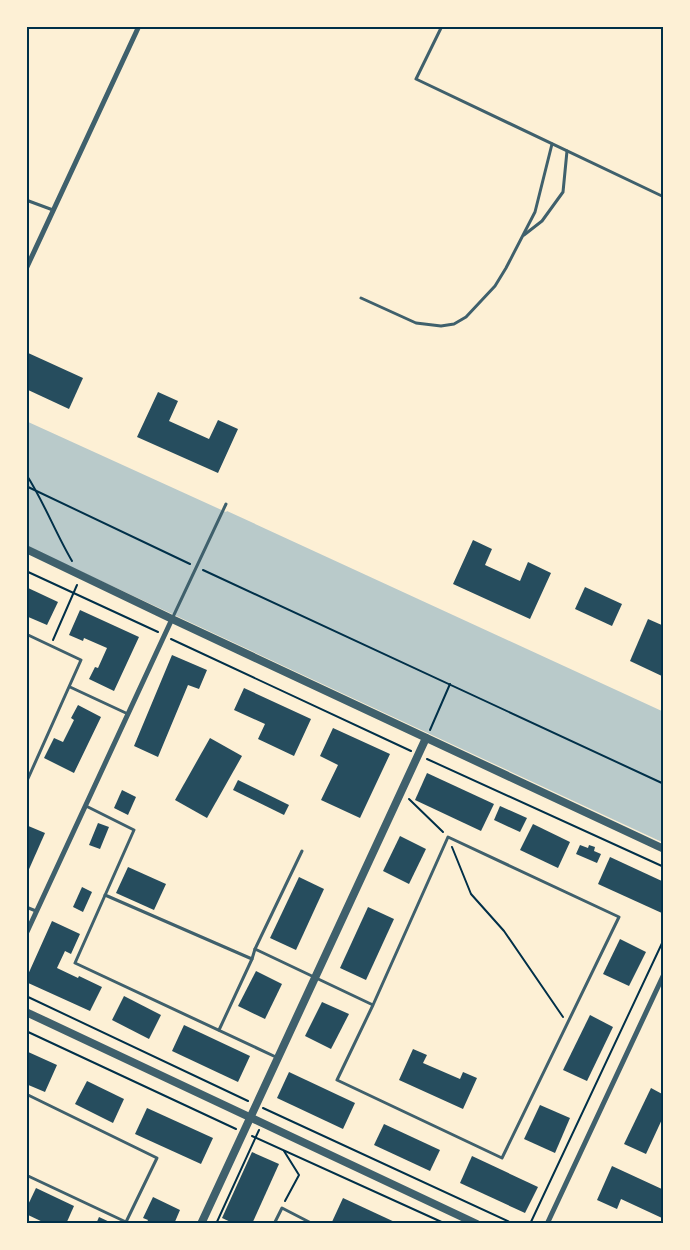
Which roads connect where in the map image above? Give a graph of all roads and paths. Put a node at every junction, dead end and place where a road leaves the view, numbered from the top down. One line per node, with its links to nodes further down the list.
1 (139, 26): 7 (street)
2 (442, 26): 3 (lane)
3 (552, 144): 4 (lane); 8 (lane)
4 (568, 151): 5 (lane); 8 (lane)
5 (664, 197)
6 (26, 200): 7 (lane)
7 (54, 210): 9 (street)
8 (522, 237): 10 (lane)
9 (26, 269)
10 (361, 298)
11 (26, 474): 13 (path)
12 (26, 486): 13 (path)
13 (37, 491): 16 (path); 18 (path)
14 (226, 504): 16 (lane)
15 (26, 549): 18 (street)
16 (196, 567): 20 (lane); 24 (path)
17 (26, 571): 19 (path)
18 (81, 576): 19 (path); 20 (street)
19 (74, 593): 22 (path); 23 (path)
20 (172, 619): 22 (street); 27 (street)
21 (26, 634): 23 (lane)
22 (164, 636): 26 (street); 28 (path)
23 (51, 645): 25 (lane)
24 (450, 684): 27 (path); 30 (path)
25 (70, 687): 26 (lane); 29 (lane)
26 (128, 714): 32 (street)
27 (426, 738): 28 (street); 34 (street)
28 (418, 755): 31 (street); 36 (path)
29 (26, 783)
30 (664, 784)
31 (402, 792): 33 (path); 45 (street)
32 (86, 806): 37 (lane); 39 (street)
33 (448, 837): 47 (lane); 49 (path); 49 (lane)
34 (664, 849)
35 (302, 851): 42 (lane)
36 (664, 868)
37 (105, 895): 43 (lane); 50 (lane)
38 (26, 907): 39 (lane)
39 (36, 912): 40 (street)
40 (26, 934)
41 (664, 939): 65 (path)
42 (255, 949): 43 (lane); 45 (lane)
43 (252, 959): 50 (lane)
44 (664, 974): 66 (street)
45 (316, 978): 47 (lane); 51 (street)
46 (26, 996): 53 (path)
47 (373, 1005): 49 (lane)
48 (26, 1012): 54 (street)
49 (567, 1024)
50 (219, 1030): 51 (lane)
51 (279, 1058): 53 (street)
52 (26, 1094): 57 (lane)
53 (257, 1105): 54 (street); 64 (path)
54 (251, 1118): 59 (street); 63 (street)
55 (255, 1137): 60 (path)
56 (283, 1150): 58 (path)
57 (26, 1175)
58 (282, 1208): 61 (lane); 62 (lane)
59 (201, 1224)
60 (216, 1224)
61 (274, 1224)
62 (313, 1224)
63 (477, 1224)
64 (514, 1224)
65 (530, 1224)
66 (547, 1224)

